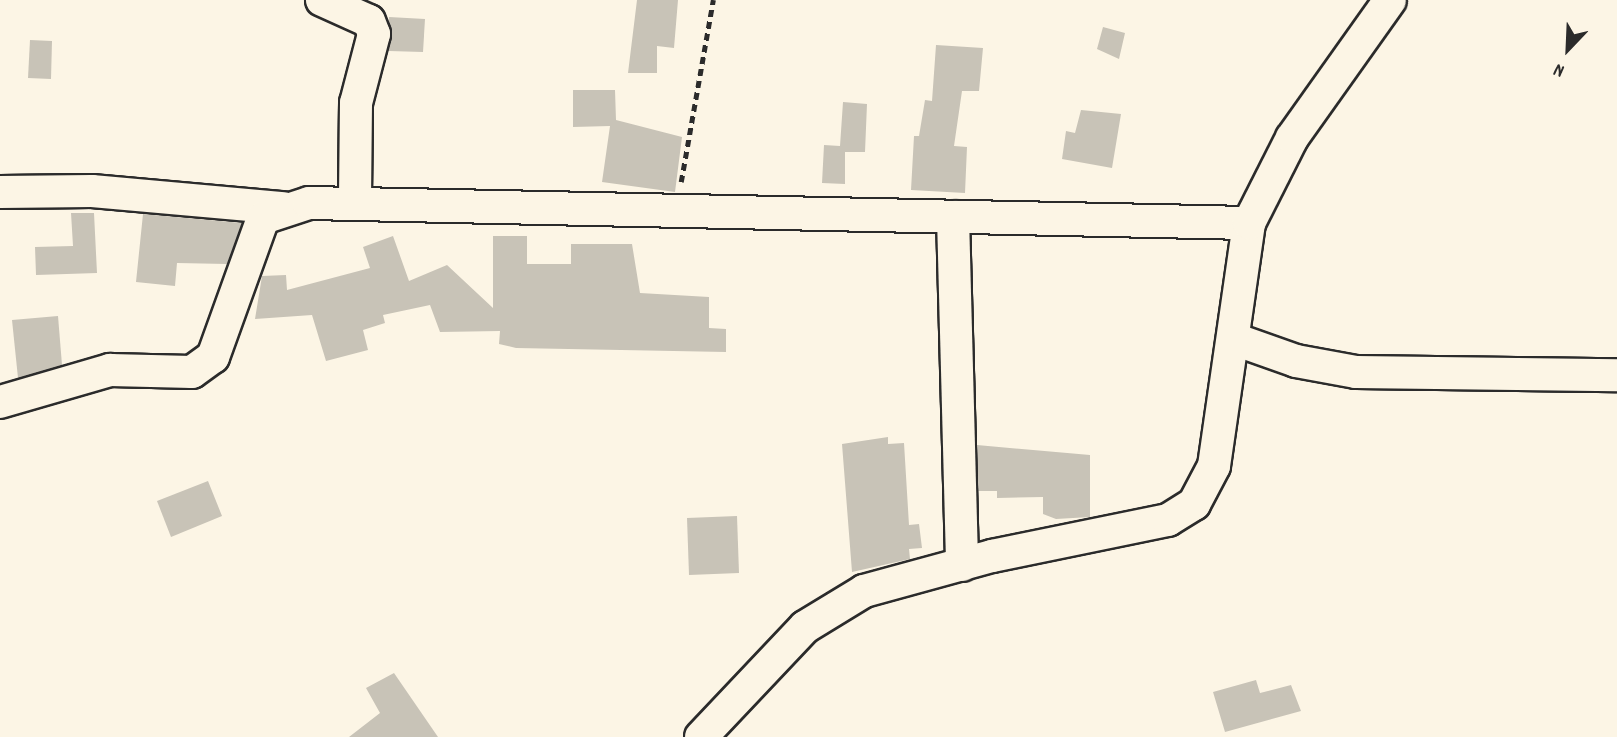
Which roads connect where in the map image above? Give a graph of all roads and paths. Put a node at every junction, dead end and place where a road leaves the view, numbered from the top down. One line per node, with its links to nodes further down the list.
1 (322, 0): 5 (street)
2 (713, 0): 7 (path)
3 (1390, 0): 9 (street)
4 (0, 192): 6 (street)
5 (355, 201): 6 (street); 7 (street)
6 (283, 208): 12 (street)
7 (676, 210): 8 (street)
8 (953, 217): 9 (street); 13 (street)
9 (1249, 223): 10 (street)
10 (1234, 339): 11 (street); 13 (street)
11 (1617, 375)
12 (0, 402)
13 (962, 565): 14 (street)
14 (701, 737)

